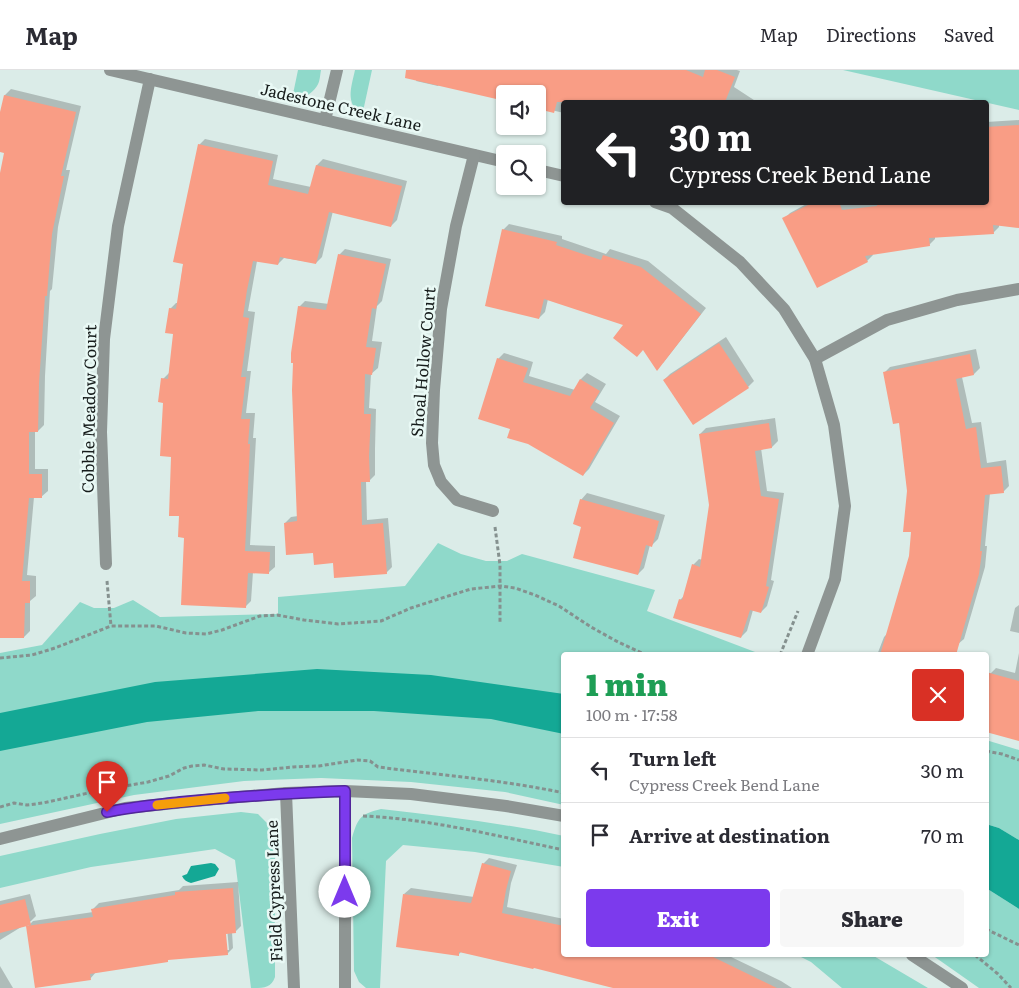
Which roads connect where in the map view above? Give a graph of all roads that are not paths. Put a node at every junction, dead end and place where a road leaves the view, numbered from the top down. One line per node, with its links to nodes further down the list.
1 (110, 70): 3 (street, Jadestone Creek Lane)
2 (337, 70): 4 (street)
3 (150, 79): 4 (street, Jadestone Creek Lane); 13 (street, Cobble Meadow Court)
4 (325, 120): 5 (street, Jadestone Creek Lane)
5 (474, 155): 6 (street, Jadestone Creek Lane); 12 (street, Shoal Hollow Court)
6 (496, 160)
7 (546, 172): 8 (street)
8 (561, 175)
9 (664, 205): 11 (street)
10 (1019, 289): 11 (street)
11 (815, 359): 14 (street)
12 (493, 511)
13 (106, 564)
14 (808, 652)
15 (345, 791): 16 (street); 17 (street); 21 (street)
16 (286, 793): 18 (street); 20 (street, Field Cypress Lane)
17 (561, 815)
18 (0, 839)
19 (915, 957): 22 (street)
20 (294, 988)
21 (346, 988)
22 (962, 988)

